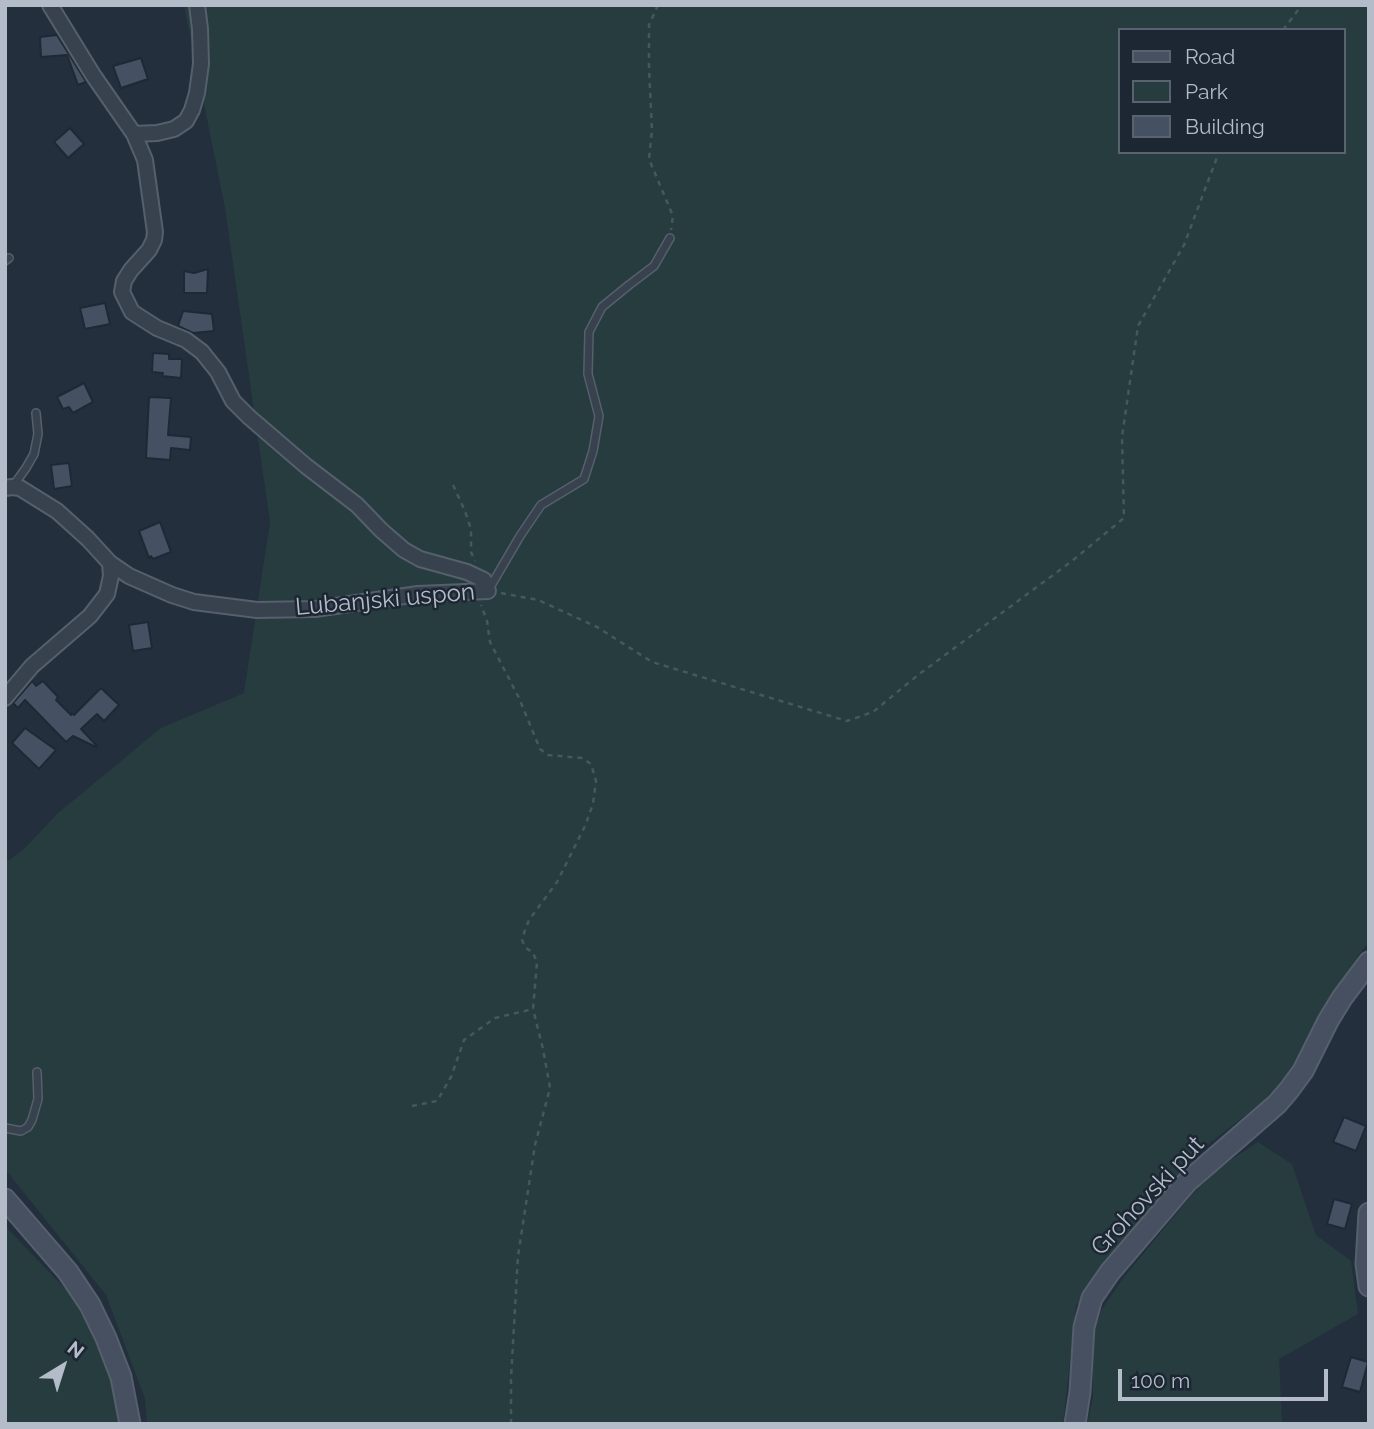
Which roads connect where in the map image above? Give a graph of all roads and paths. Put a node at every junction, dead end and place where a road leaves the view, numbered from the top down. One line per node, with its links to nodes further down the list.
1 (50, 5): 6 (street)
2 (197, 5): 6 (street)
3 (658, 5): 8 (path)
4 (1302, 5): 5 (path)
5 (1285, 28)
6 (134, 134): 13 (street, Lubanjski uspon)
7 (1218, 154): 13 (path)
8 (670, 238): 13 (lane)
9 (36, 413): 11 (lane, Lubanjski uspon)
10 (453, 485): 13 (path)
11 (9, 488): 12 (street, Lubanjski uspon)
12 (110, 563): 13 (street, Lubanjski uspon); 14 (street)
13 (483, 588): 16 (path)
14 (5, 698)
15 (1369, 962): 25 (main road, Grohovski put)
16 (533, 1009): 18 (path); 24 (path)
17 (37, 1072): 19 (lane)
18 (412, 1106)
19 (5, 1128)
20 (5, 1199): 23 (main road)
21 (1369, 1213): 22 (main road)
22 (1369, 1286)
23 (130, 1424)
24 (511, 1424)
25 (1075, 1424)

